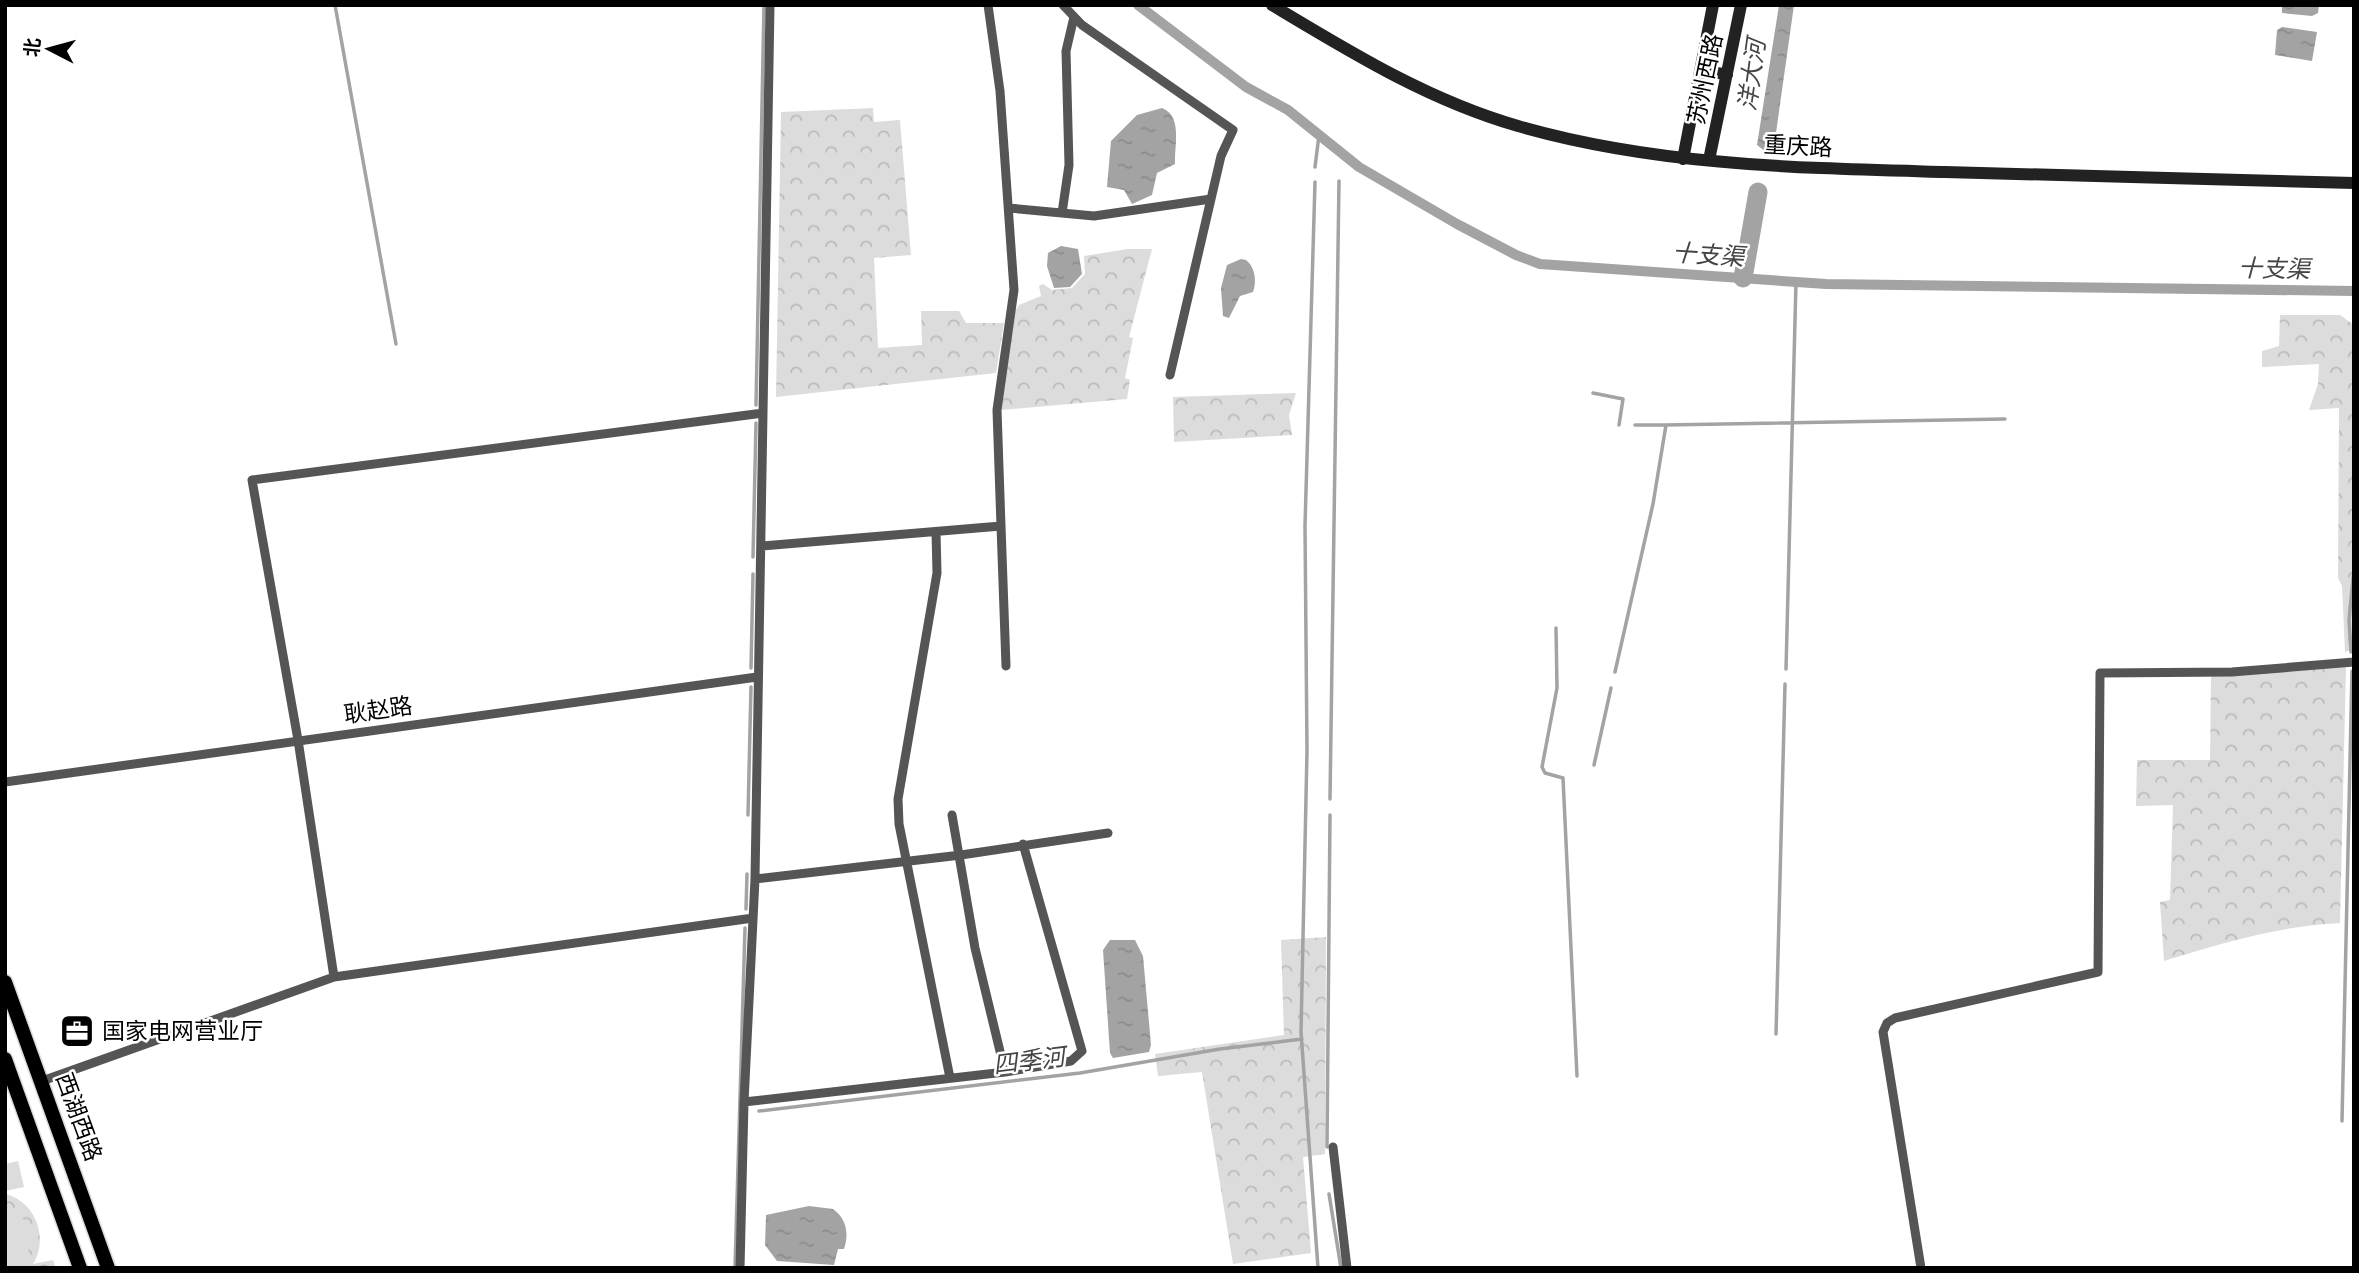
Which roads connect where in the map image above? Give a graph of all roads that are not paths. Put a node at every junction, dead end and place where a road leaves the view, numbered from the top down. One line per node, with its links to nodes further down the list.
1 (770, 5): 17 (street)
2 (988, 5): 14 (street)
3 (1063, 5): 7 (street)
4 (1272, 5): 10 (street, 重庆路)
5 (1713, 5): 8 (street, 苏州西路)
6 (1741, 5): 9 (street, 苏州西路)
7 (1074, 17): 13 (street); 15 (street)
8 (1701, 69): 9 (street); 10 (street, 苏州西路)
9 (1727, 75): 11 (street, 苏州西路)
10 (1683, 159): 11 (street, 重庆路)
11 (1709, 160): 12 (street, 重庆路)
12 (2354, 183)
13 (1211, 199): 15 (street); 16 (street)
14 (1009, 208): 15 (street); 18 (street)
15 (1062, 213)
16 (1170, 375)
17 (764, 413): 20 (street); 24 (street)
18 (1001, 526): 19 (street); 22 (street)
19 (936, 532): 20 (street); 30 (street)
20 (762, 546): 23 (street)
21 (2354, 662): 45 (street)
22 (1006, 666)
23 (757, 677): 24 (street, 耿赵路); 31 (street)
24 (298, 740): 25 (street, 耿赵路); 33 (street)
25 (5, 782)
26 (952, 815): 29 (street)
27 (1108, 833): 28 (street)
28 (1023, 844): 29 (street); 36 (street)
29 (961, 855): 30 (street); 36 (street)
30 (908, 862): 31 (street); 37 (street)
31 (755, 879): 32 (street)
32 (753, 918): 33 (street); 39 (street)
33 (334, 977): 38 (street)
34 (5, 982): 38 (main road, 西湖西路)
35 (5, 1059): 41 (main road)
36 (1005, 1072): 37 (street)
37 (950, 1077): 39 (street)
38 (42, 1081): 42 (main road, 西湖西路)
39 (744, 1102): 43 (street)
40 (1334, 1147): 44 (street)
41 (80, 1268)
42 (108, 1268)
43 (740, 1268)
44 (1347, 1268)
45 (1921, 1268)

